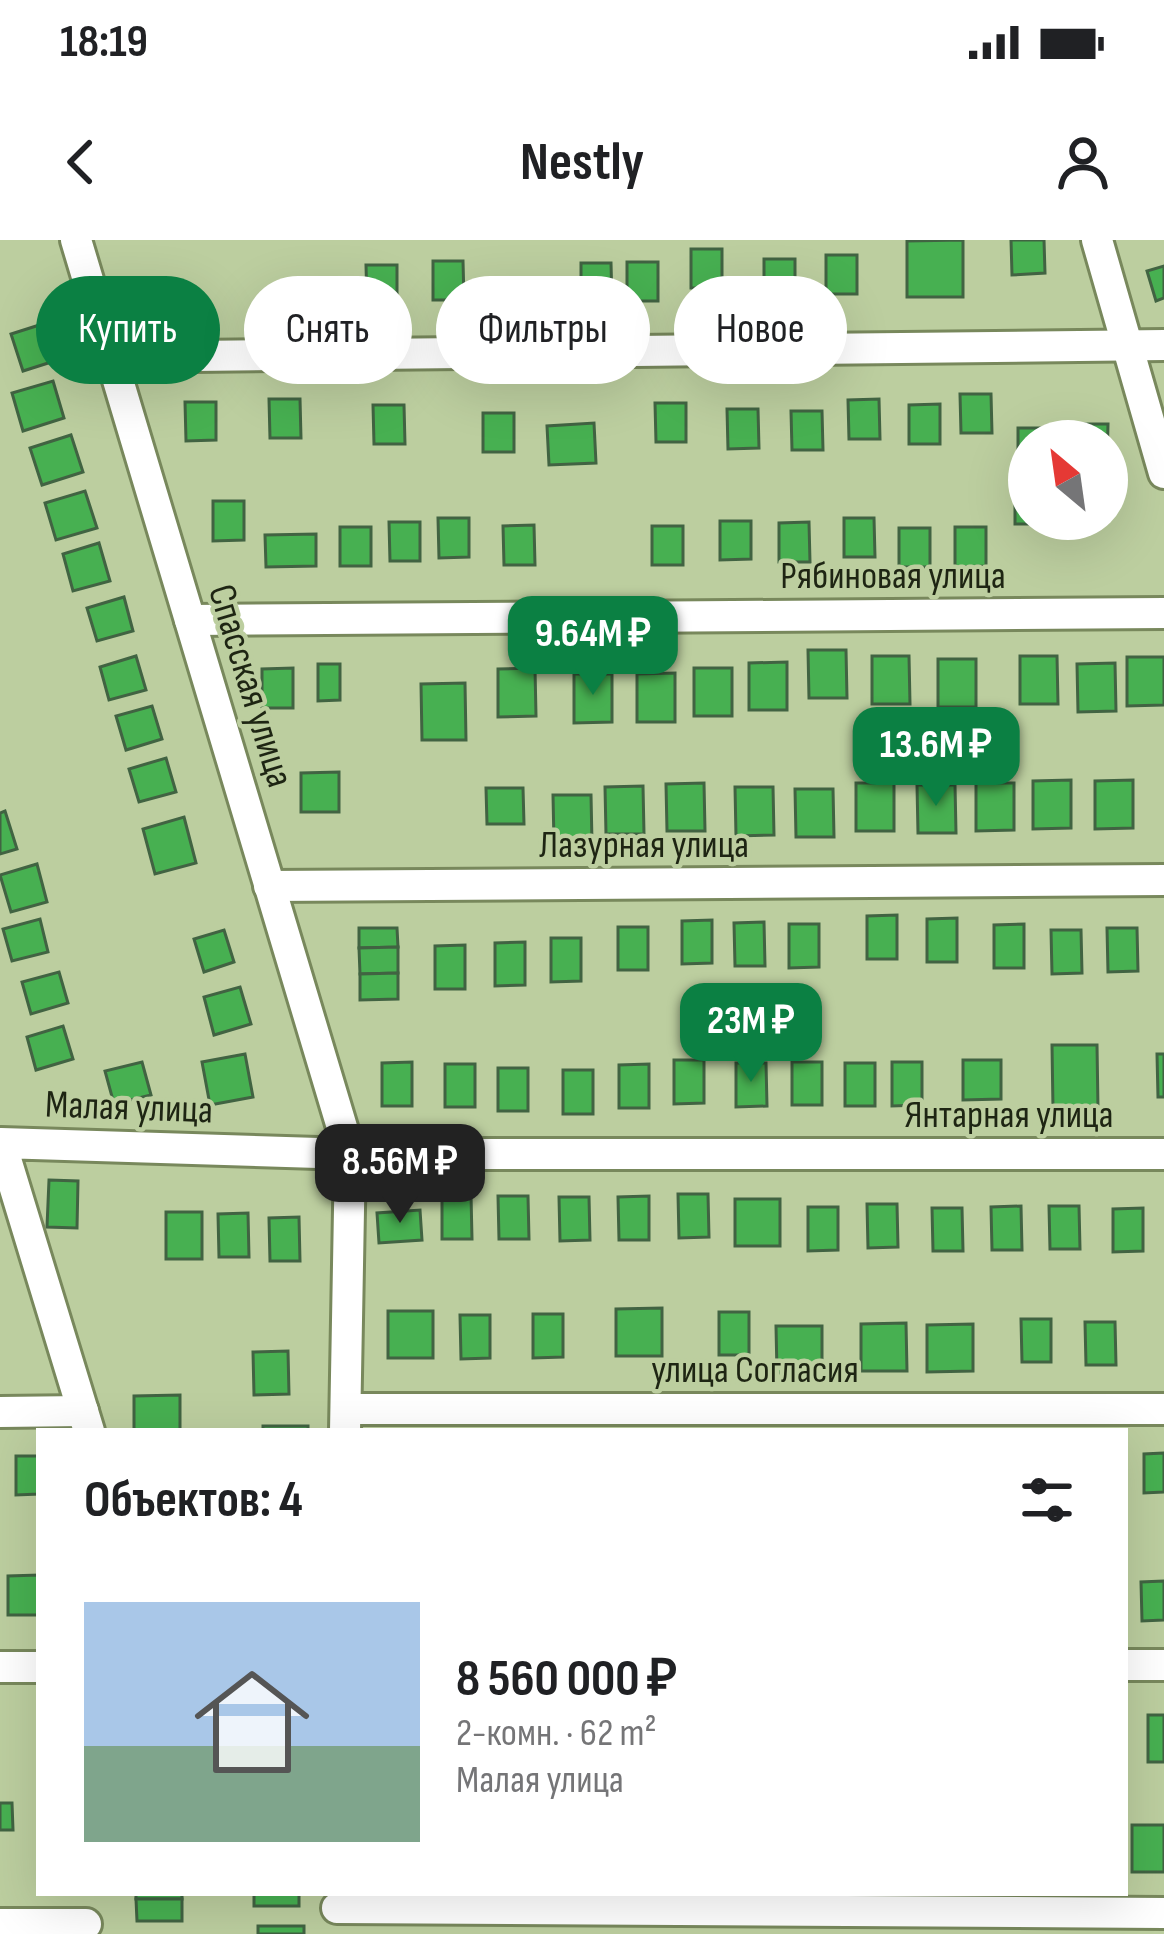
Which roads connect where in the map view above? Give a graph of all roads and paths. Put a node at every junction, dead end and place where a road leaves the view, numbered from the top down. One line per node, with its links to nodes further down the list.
1 (76, 240): 3 (street, Спасская улица)
2 (1097, 240): 4 (street)
3 (87, 276)
4 (1127, 345): 5 (street); 6 (street); 8 (street)
5 (1164, 345)
6 (220, 356)
7 (119, 384): 10 (street, Спасская улица)
8 (1164, 473)
9 (1164, 613): 10 (street, Рябиновая улица)
10 (190, 620): 12 (street, Спасская улица)
11 (1164, 880): 12 (street, Лазурная улица)
12 (269, 886): 14 (street, Спасская улица)
13 (0, 1141): 14 (street, Малая улица); 19 (street, Малая улица)
14 (350, 1154): 15 (street, Янтарная улица); 18 (street)
15 (1164, 1154)
16 (1164, 1409): 18 (street, улица Согласия)
17 (0, 1412): 19 (street)
18 (346, 1420)
19 (86, 1421)
20 (1128, 1665): 21 (street)
21 (1164, 1665)
22 (0, 1667): 23 (street)
23 (36, 1667)
24 (337, 1912): 25 (street)
25 (1164, 1913)
26 (86, 1917): 27 (street)
27 (0, 1924)

